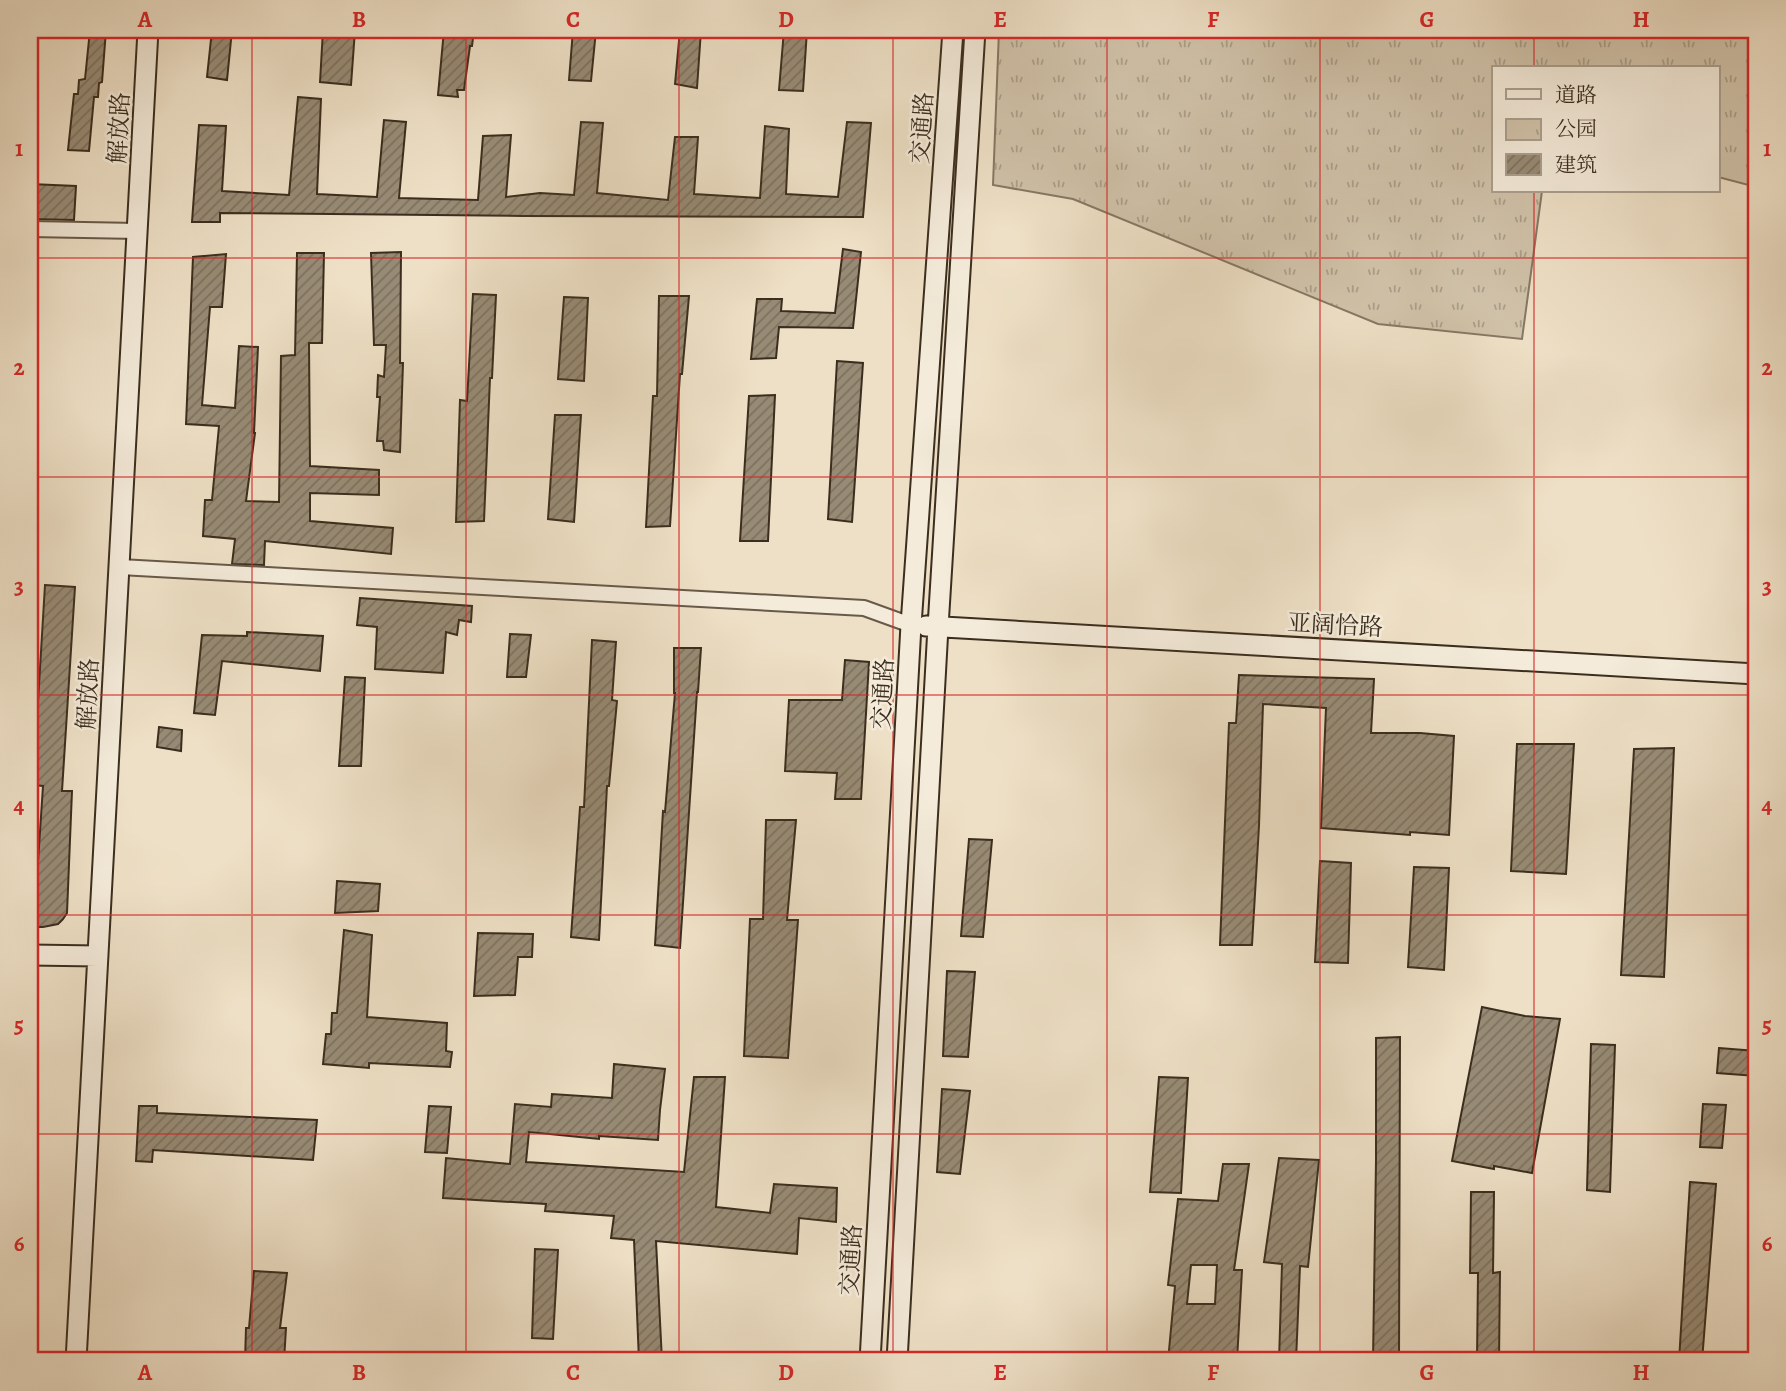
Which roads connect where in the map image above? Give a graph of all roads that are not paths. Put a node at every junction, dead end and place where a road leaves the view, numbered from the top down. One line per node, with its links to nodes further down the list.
1 (148, 30): 5 (main road, 解放路)
2 (953, 30): 7 (main road, 交通路)
3 (975, 30): 8 (main road)
4 (30, 229): 5 (street)
5 (138, 231): 6 (main road, 解放路)
6 (120, 567): 7 (street); 11 (main road, 解放路)
7 (911, 625): 8 (main road, 亚阔恰路); 13 (main road, 交通路)
8 (938, 626): 9 (main road, 亚阔恰路); 14 (main road)
9 (1756, 674)
10 (30, 955): 11 (main road)
11 (97, 956): 12 (main road, 解放路)
12 (76, 1361)
13 (870, 1361)
14 (897, 1361)

